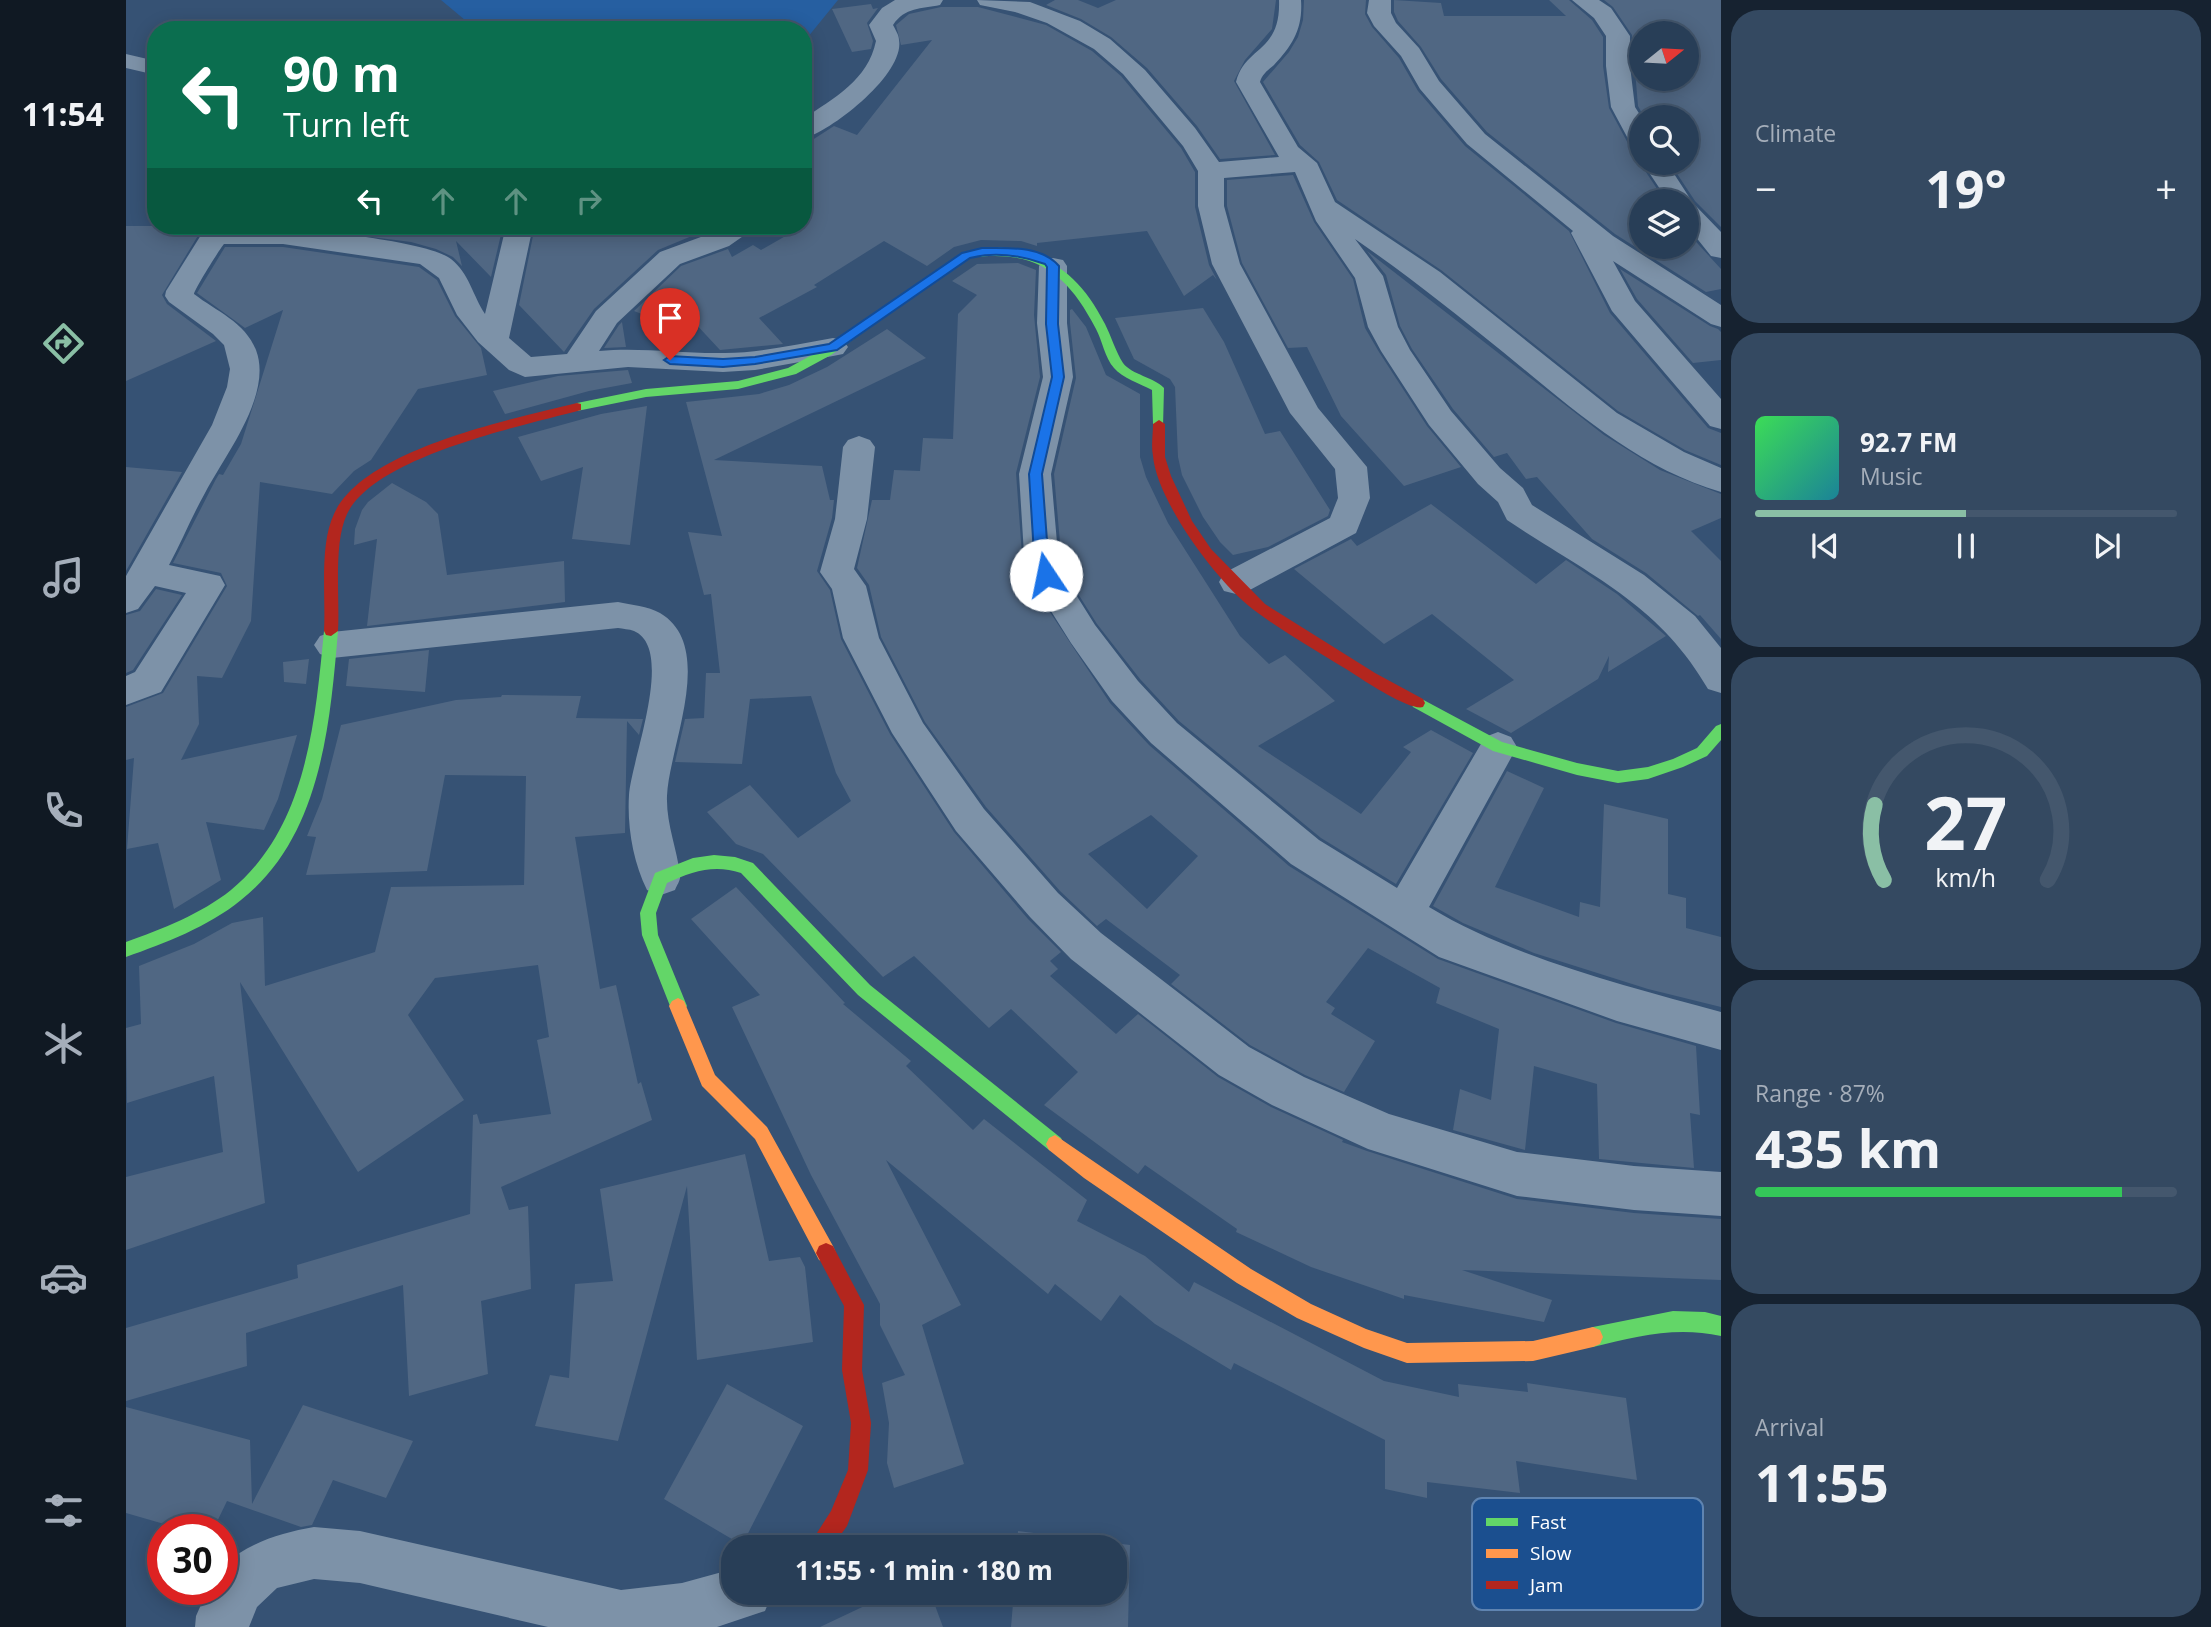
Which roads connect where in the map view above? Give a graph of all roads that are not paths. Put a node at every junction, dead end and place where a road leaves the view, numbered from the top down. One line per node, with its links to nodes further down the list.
1 (932, 0): 9 (street)
2 (988, 0): 11 (street)
3 (1290, 0): 10 (street)
4 (1381, 0): 14 (street)
5 (1583, 0): 8 (street)
6 (126, 61): 7 (street)
7 (147, 66)
8 (1629, 118)
9 (812, 124)
10 (1304, 163): 11 (street); 12 (street)
11 (1211, 171): 29 (street)
12 (1323, 205): 27 (street); 32 (street)
13 (1699, 223): 19 (street)
14 (1582, 226): 21 (street); 25 (street)
15 (232, 235): 28 (street)
16 (276, 235): 22 (street)
17 (518, 235): 22 (street)
18 (726, 235): 24 (street)
19 (1721, 250)
20 (1053, 266): 23 (street); 29 (street); 37 (street)
21 (1721, 318)
22 (494, 338): 24 (street)
23 (833, 347): 24 (street); 31 (street)
24 (576, 362)
25 (1721, 419)
26 (859, 447): 40 (street)
27 (1721, 481)
28 (145, 572): 30 (street); 33 (street)
29 (1236, 582): 35 (street)
30 (126, 600)
31 (332, 645): 36 (street); 38 (street)
32 (1721, 679)
33 (126, 691)
34 (1721, 730): 35 (street)
35 (1497, 747): 37 (street)
36 (661, 878): 41 (street); 42 (street)
37 (1404, 914): 39 (street)
38 (126, 950)
39 (1721, 1031)
40 (1721, 1194)
41 (1721, 1326)
42 (827, 1535)
43 (721, 1599): 44 (street)
44 (222, 1627)

